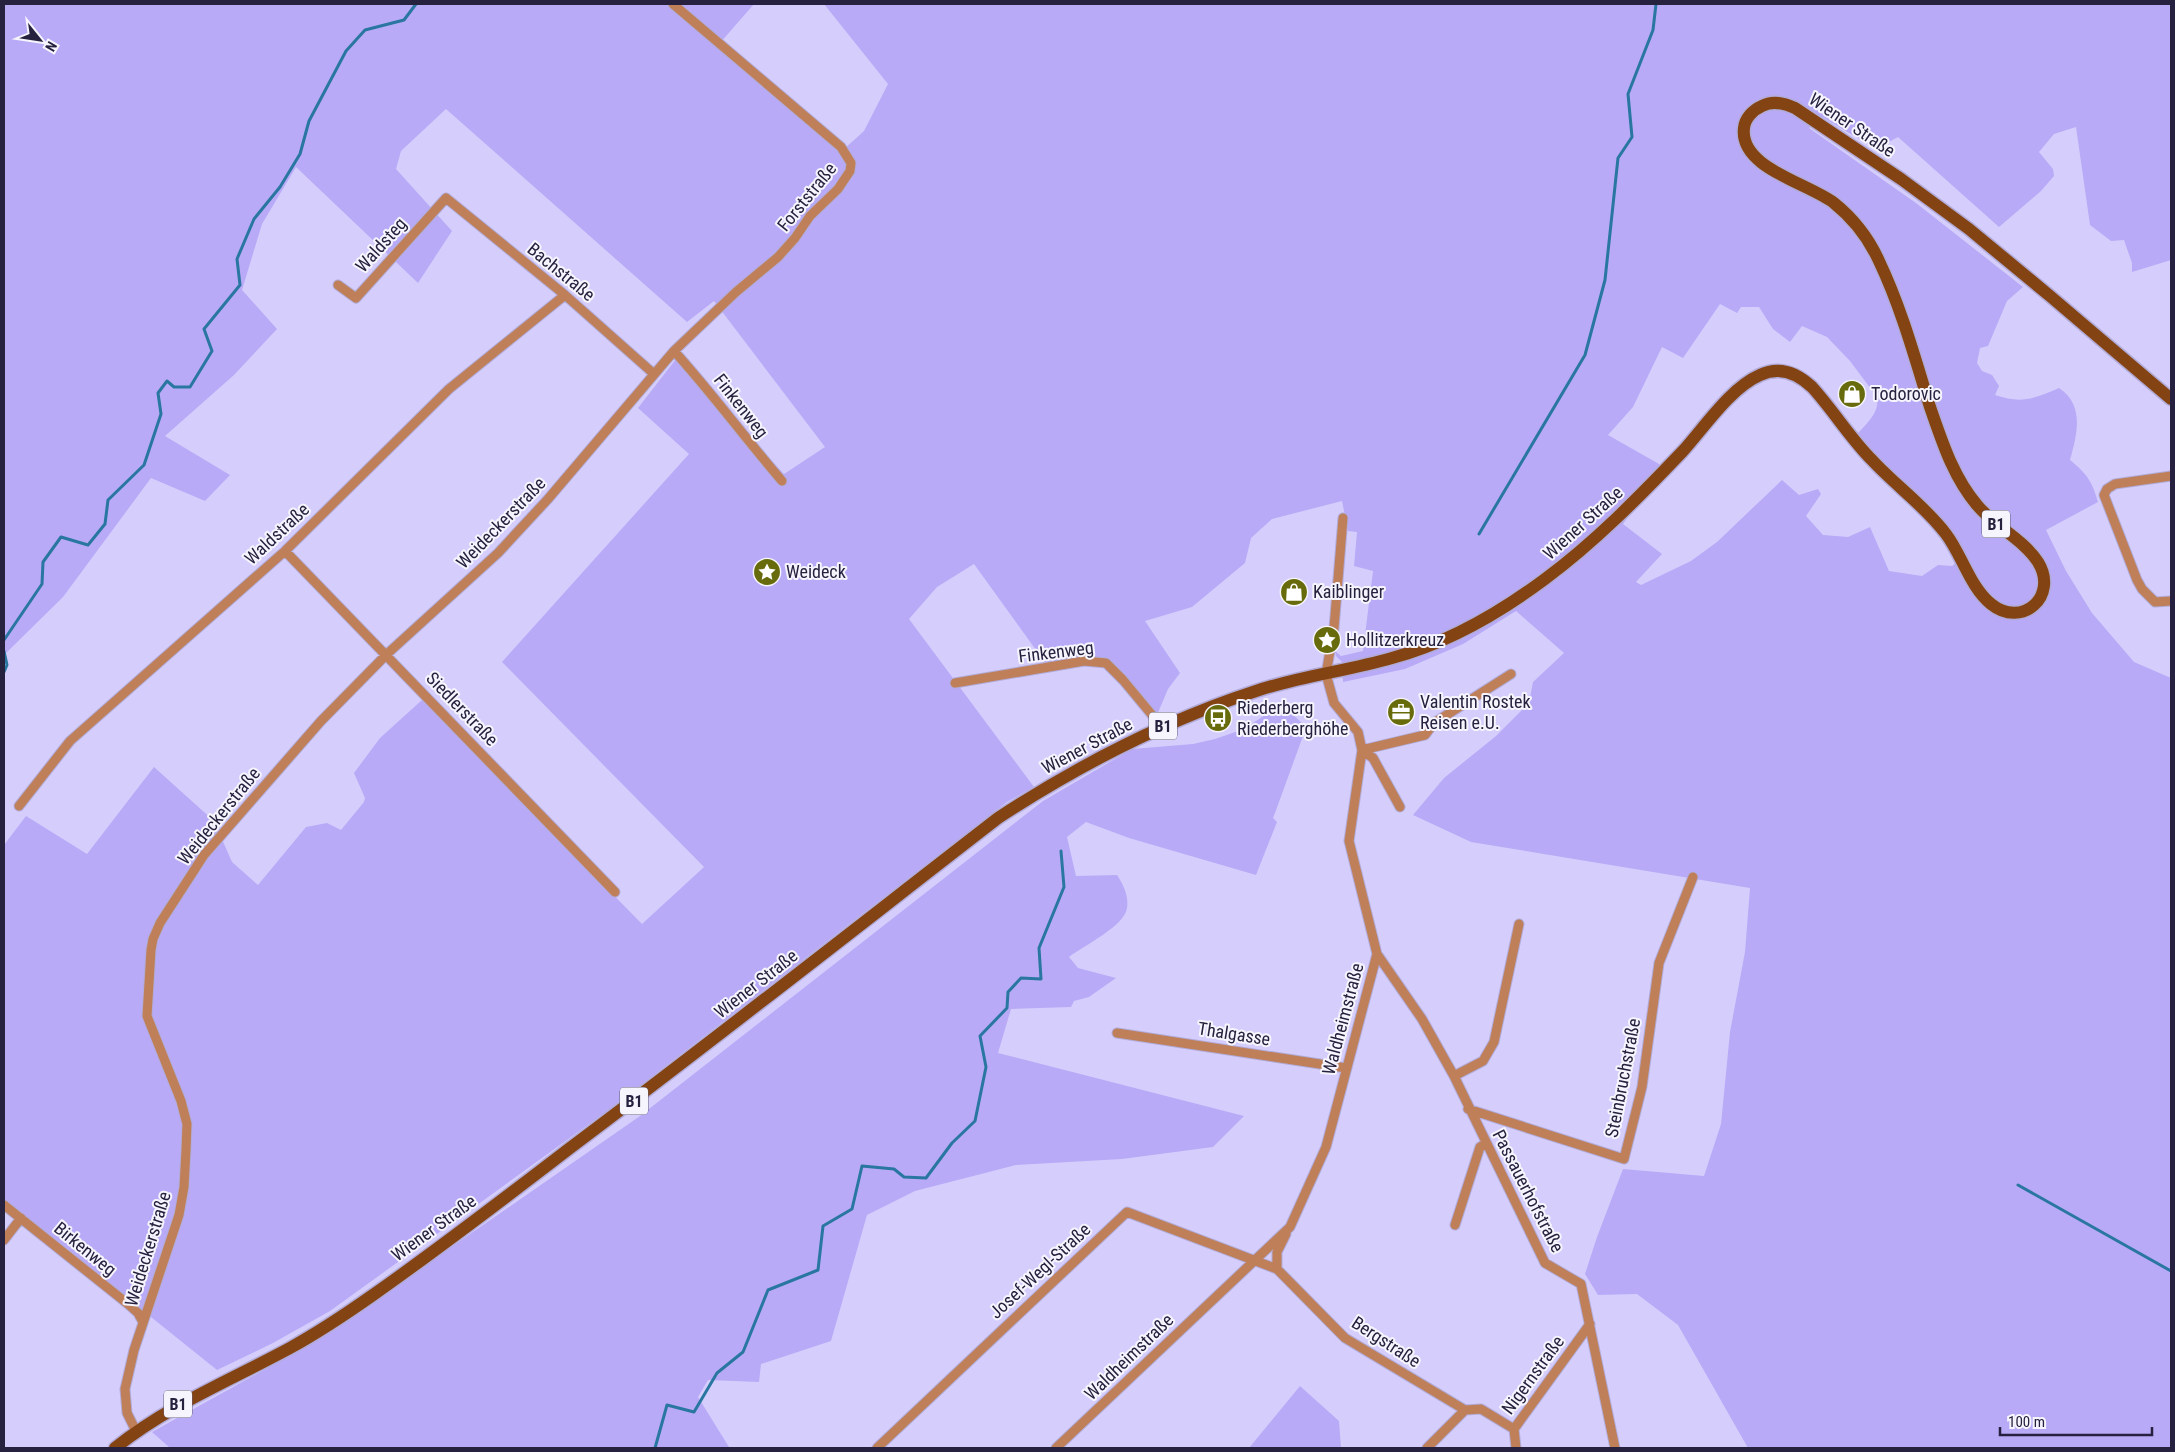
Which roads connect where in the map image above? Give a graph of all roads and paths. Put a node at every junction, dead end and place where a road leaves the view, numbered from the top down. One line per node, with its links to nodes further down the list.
1 (673, 4): 5 (street, Forststraße)
2 (446, 198): 3 (street, Waldsteg); 4 (street, Bachstraße)
3 (338, 285)
4 (565, 295): 6 (street, Bachstraße); 11 (street, Waldstraße)
5 (674, 351): 6 (street, Weideckerstraße); 9 (street, Finkenweg)
6 (654, 374): 13 (street, Weideckerstraße)
7 (2171, 399): 14 (main road, Wiener Straße / B1)
8 (2171, 476): 12 (street)
9 (782, 481)
10 (1343, 518): 14 (street)
11 (285, 551): 13 (street, Siedlerstraße); 19 (street, Waldstraße)
12 (2171, 601)
13 (387, 654): 22 (street, Siedlerstraße); 37 (street, Weideckerstraße)
14 (1326, 674): 17 (main road, Wiener Straße / B1); 18 (street, Waldheimstraße)
15 (1511, 674): 18 (street)
16 (955, 683): 17 (street, Finkenweg)
17 (1162, 727): 41 (main road, Wiener Straße / B1)
18 (1362, 750): 20 (street); 24 (street, Waldheimstraße)
19 (20, 806)
20 (1400, 807)
21 (1694, 877): 28 (street, Steinbruchstraße)
22 (615, 892)
23 (1520, 924): 27 (street)
24 (1377, 954): 26 (street, Waldheimstraße); 27 (street, Passauerhofstraße)
25 (1117, 1033): 26 (street, Thalgasse)
26 (1346, 1068): 33 (street, Waldheimstraße)
27 (1454, 1076): 28 (street, Passauerhofstraße)
28 (1468, 1109): 29 (street, Passauerhofstraße)
29 (1485, 1144): 32 (street); 38 (street, Passauerhofstraße)
30 (4, 1205): 31 (street, Birkenweg)
31 (21, 1218): 34 (street); 37 (street, Birkenweg)
32 (1455, 1225)
33 (1290, 1227): 35 (street, Waldheimstraße); 36 (street, Waldheimstraße)
34 (4, 1240)
35 (1254, 1260): 36 (street, Bergstraße); 43 (street, Josef-Wegl-Straße); 44 (street, Waldheimstraße)
36 (1277, 1269): 39 (street, Bergstraße)
37 (143, 1322): 41 (street, Weideckerstraße)
38 (1590, 1324): 40 (street, Nigernstraße); 47 (street, Passauerhofstraße)
39 (1465, 1410): 40 (street); 45 (street)
40 (1514, 1429): 46 (street, Nigernstraße)
41 (136, 1431): 42 (main road, Wiener Straße / B1)
42 (115, 1448)
43 (878, 1448)
44 (1056, 1448)
45 (1426, 1448)
46 (1516, 1448)
47 (1614, 1448)

